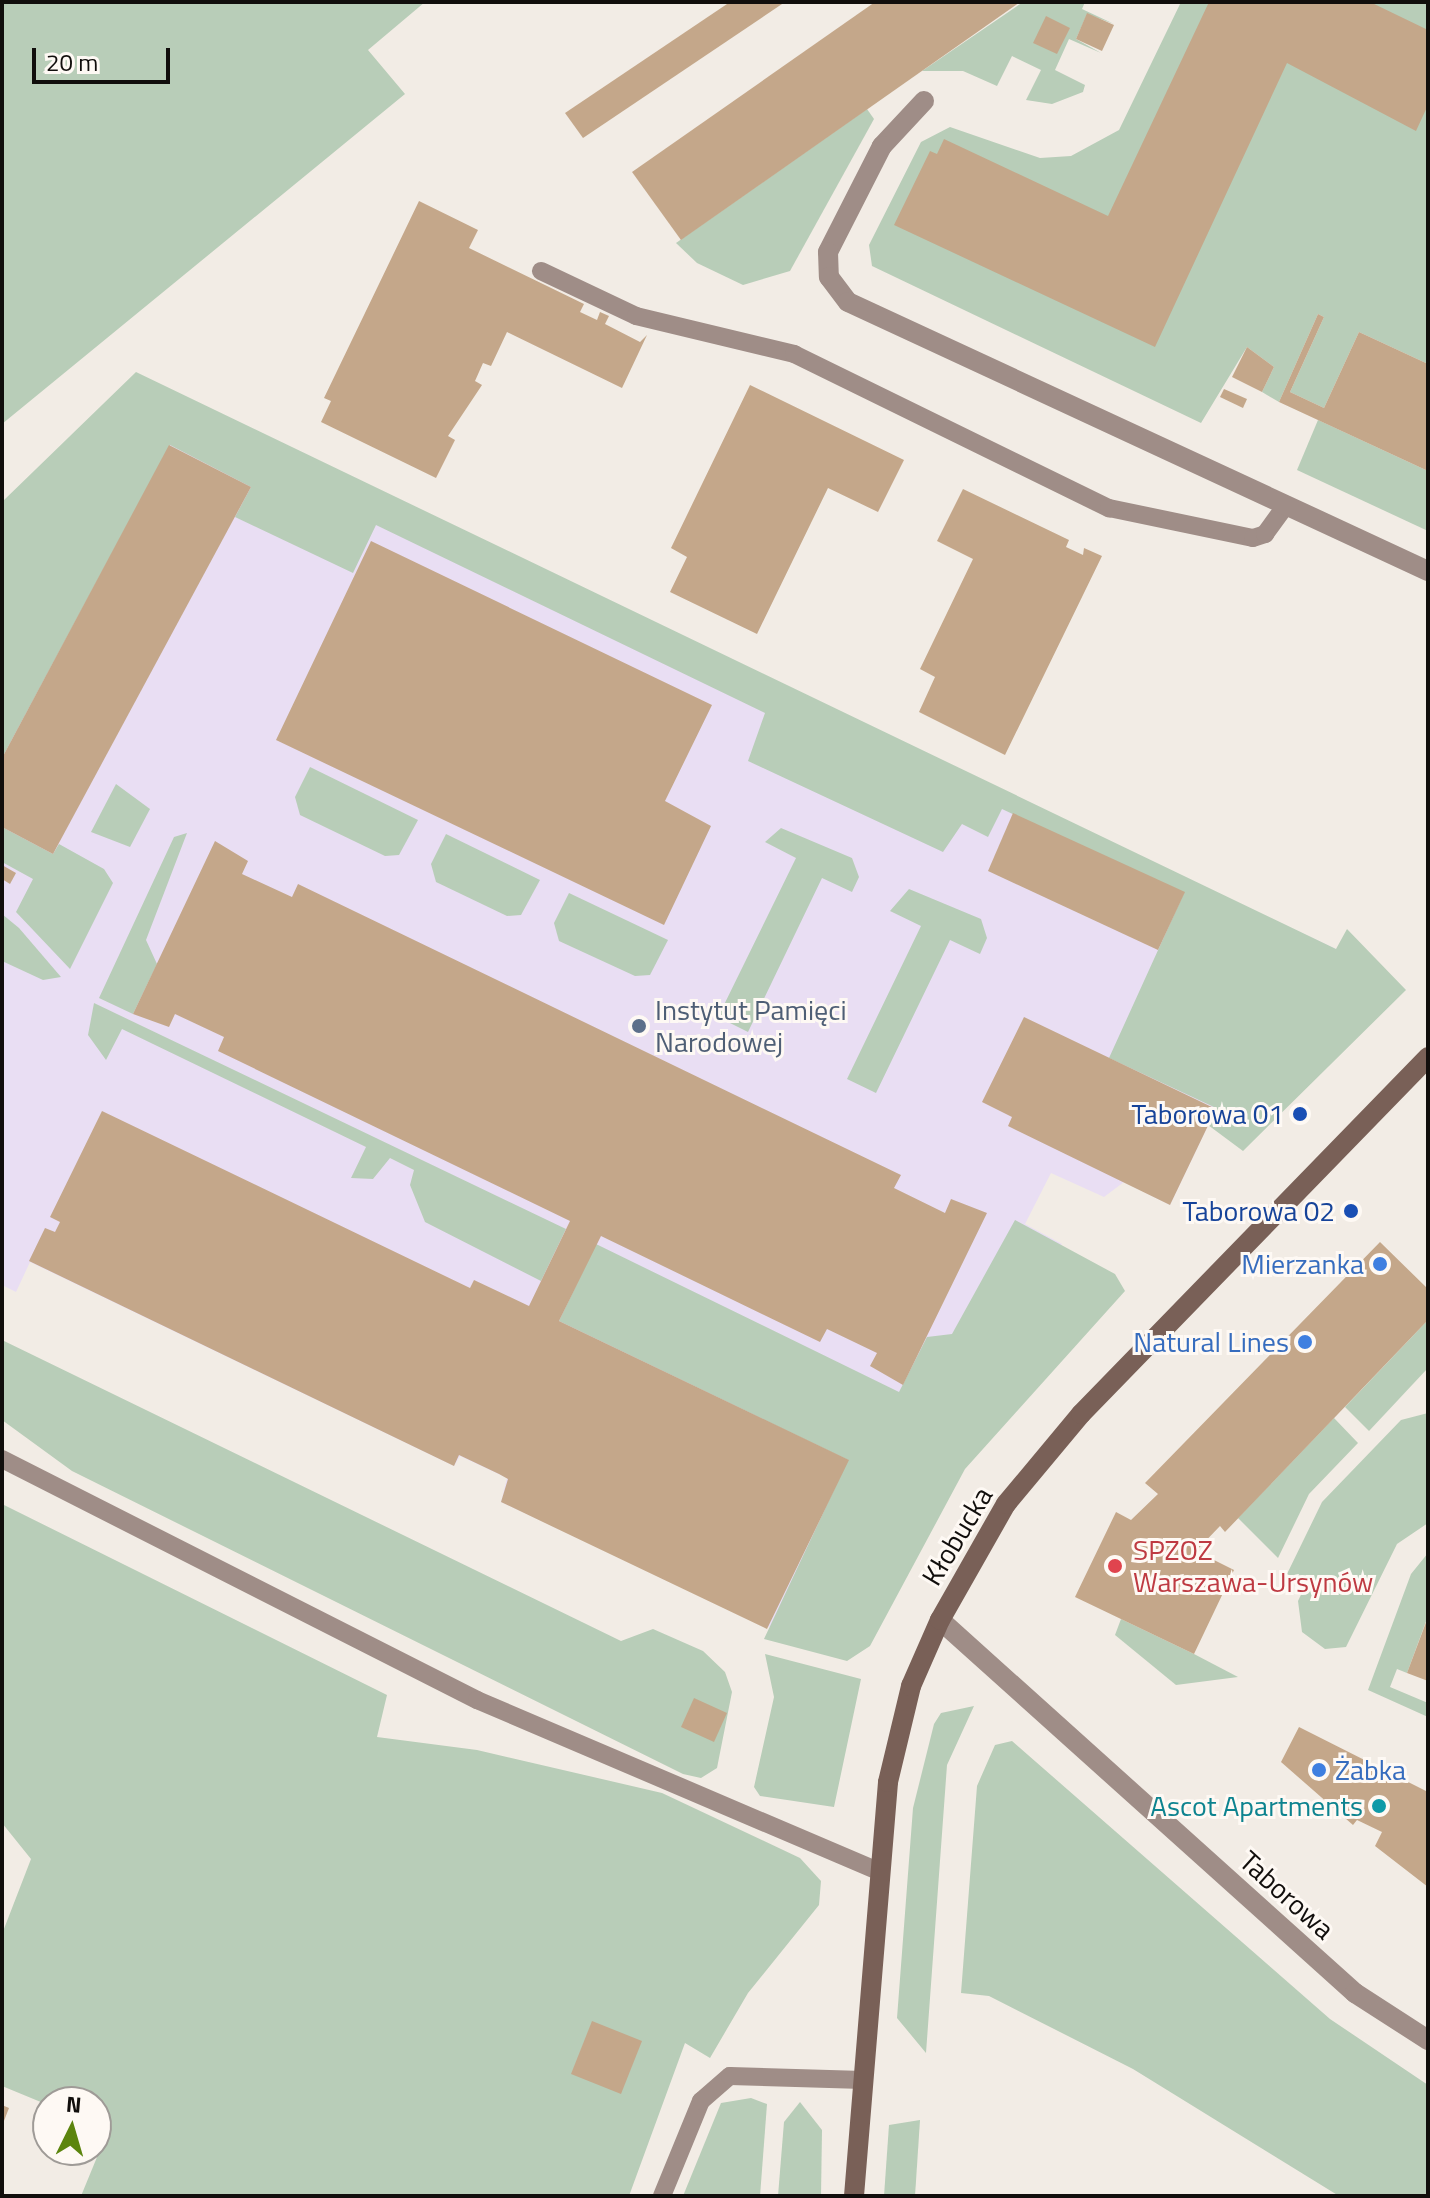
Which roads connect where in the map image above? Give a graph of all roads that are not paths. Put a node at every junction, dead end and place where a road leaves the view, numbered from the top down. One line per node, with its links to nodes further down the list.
1 (924, 101): 3 (street)
2 (541, 271): 3 (lane)
3 (1286, 505): 4 (street)
4 (1428, 571)
5 (1428, 1057): 7 (street, Kłobucka)
6 (2, 1459): 8 (lane)
7 (940, 1620): 8 (street, Kłobucka); 9 (street, Taborowa)
8 (878, 1871): 10 (street, Kłobucka)
9 (1428, 2040)
10 (863, 2080): 11 (lane); 12 (street, Kłobucka)
11 (662, 2196)
12 (854, 2196)

